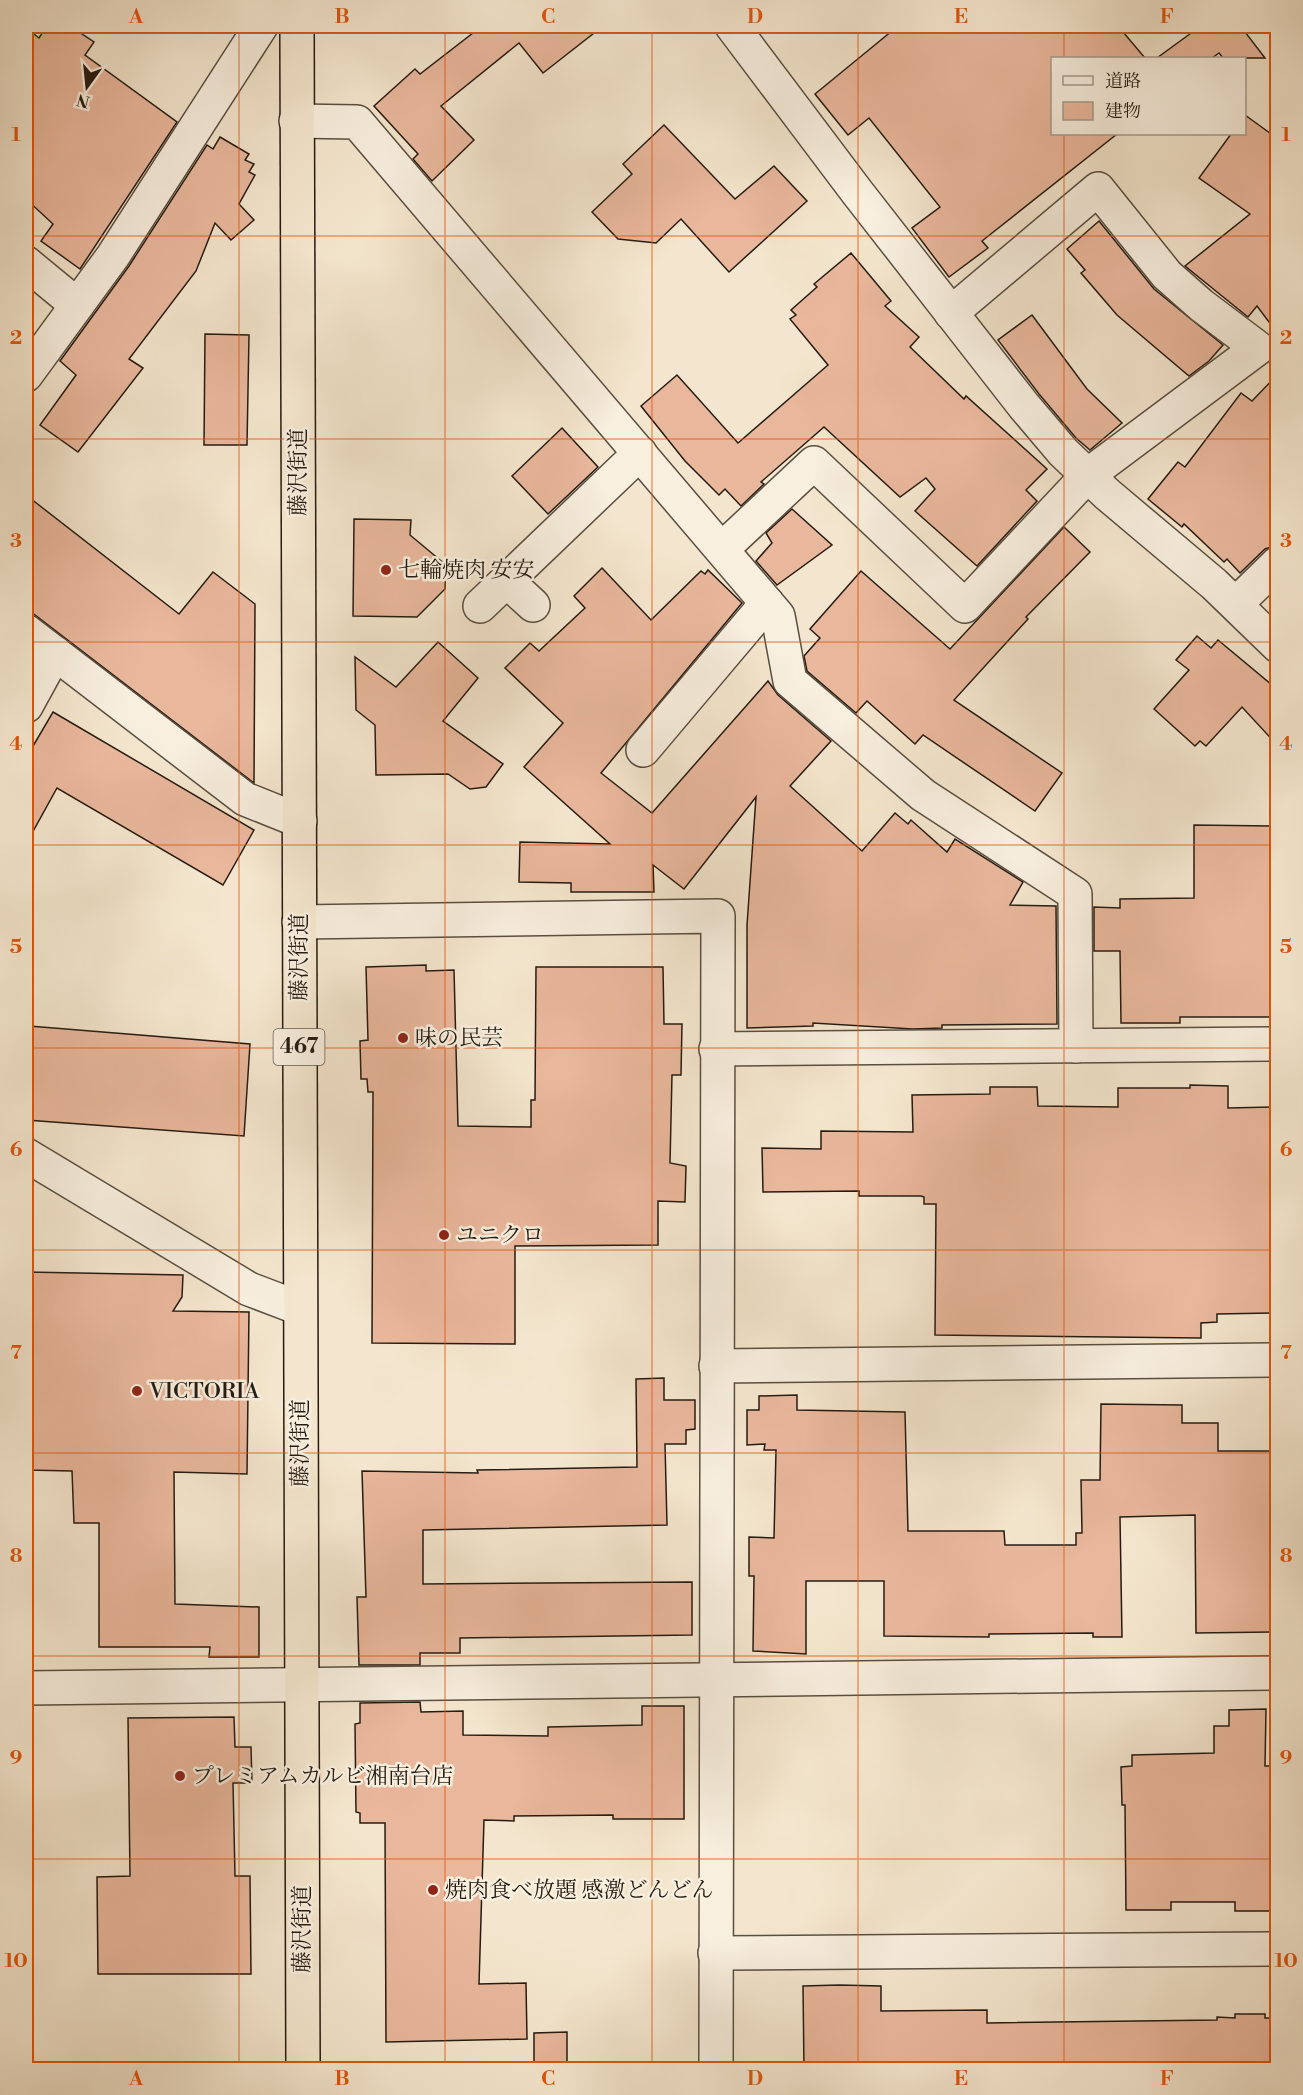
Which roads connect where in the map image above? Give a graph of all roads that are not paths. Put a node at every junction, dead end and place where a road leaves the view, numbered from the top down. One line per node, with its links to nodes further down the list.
1 (261, 26): 6 (street)
2 (297, 26): 4 (highway, 藤沢街道 / 467)
3 (732, 26): 7 (street)
4 (296, 121): 9 (street); 23 (highway, 藤沢街道 / 467)
5 (26, 263): 6 (street)
6 (77, 305): 8 (street)
7 (951, 313): 10 (street); 10 (street)
8 (26, 375)
9 (640, 453): 11 (street); 13 (street)
10 (1088, 476): 11 (street); 15 (street)
11 (722, 549): 14 (street)
12 (1278, 563): 15 (street)
13 (507, 581): 16 (street); 17 (street)
14 (767, 603): 22 (street); 26 (street)
15 (1236, 604): 19 (street)
16 (532, 605)
17 (480, 606)
18 (26, 631): 20 (street)
19 (1278, 646)
20 (55, 653): 21 (street); 23 (street)
21 (26, 706)
22 (643, 750)
23 (300, 820): 24 (highway, 藤沢街道 / 467)
24 (299, 922): 27 (street); 29 (highway, 藤沢街道 / 467)
25 (1278, 1044): 26 (street)
26 (1076, 1046): 27 (street)
27 (716, 1049): 31 (street)
28 (26, 1155): 29 (street)
29 (299, 1308): 34 (highway, 藤沢街道 / 467)
30 (1278, 1360): 31 (street)
31 (716, 1366): 33 (street)
32 (1278, 1673): 33 (street)
33 (715, 1679): 34 (street); 37 (street)
34 (301, 1684): 35 (street); 38 (highway, 藤沢街道 / 467)
35 (26, 1688)
36 (1278, 1949): 37 (street)
37 (715, 1953): 39 (street)
38 (303, 2070)
39 (716, 2070)

